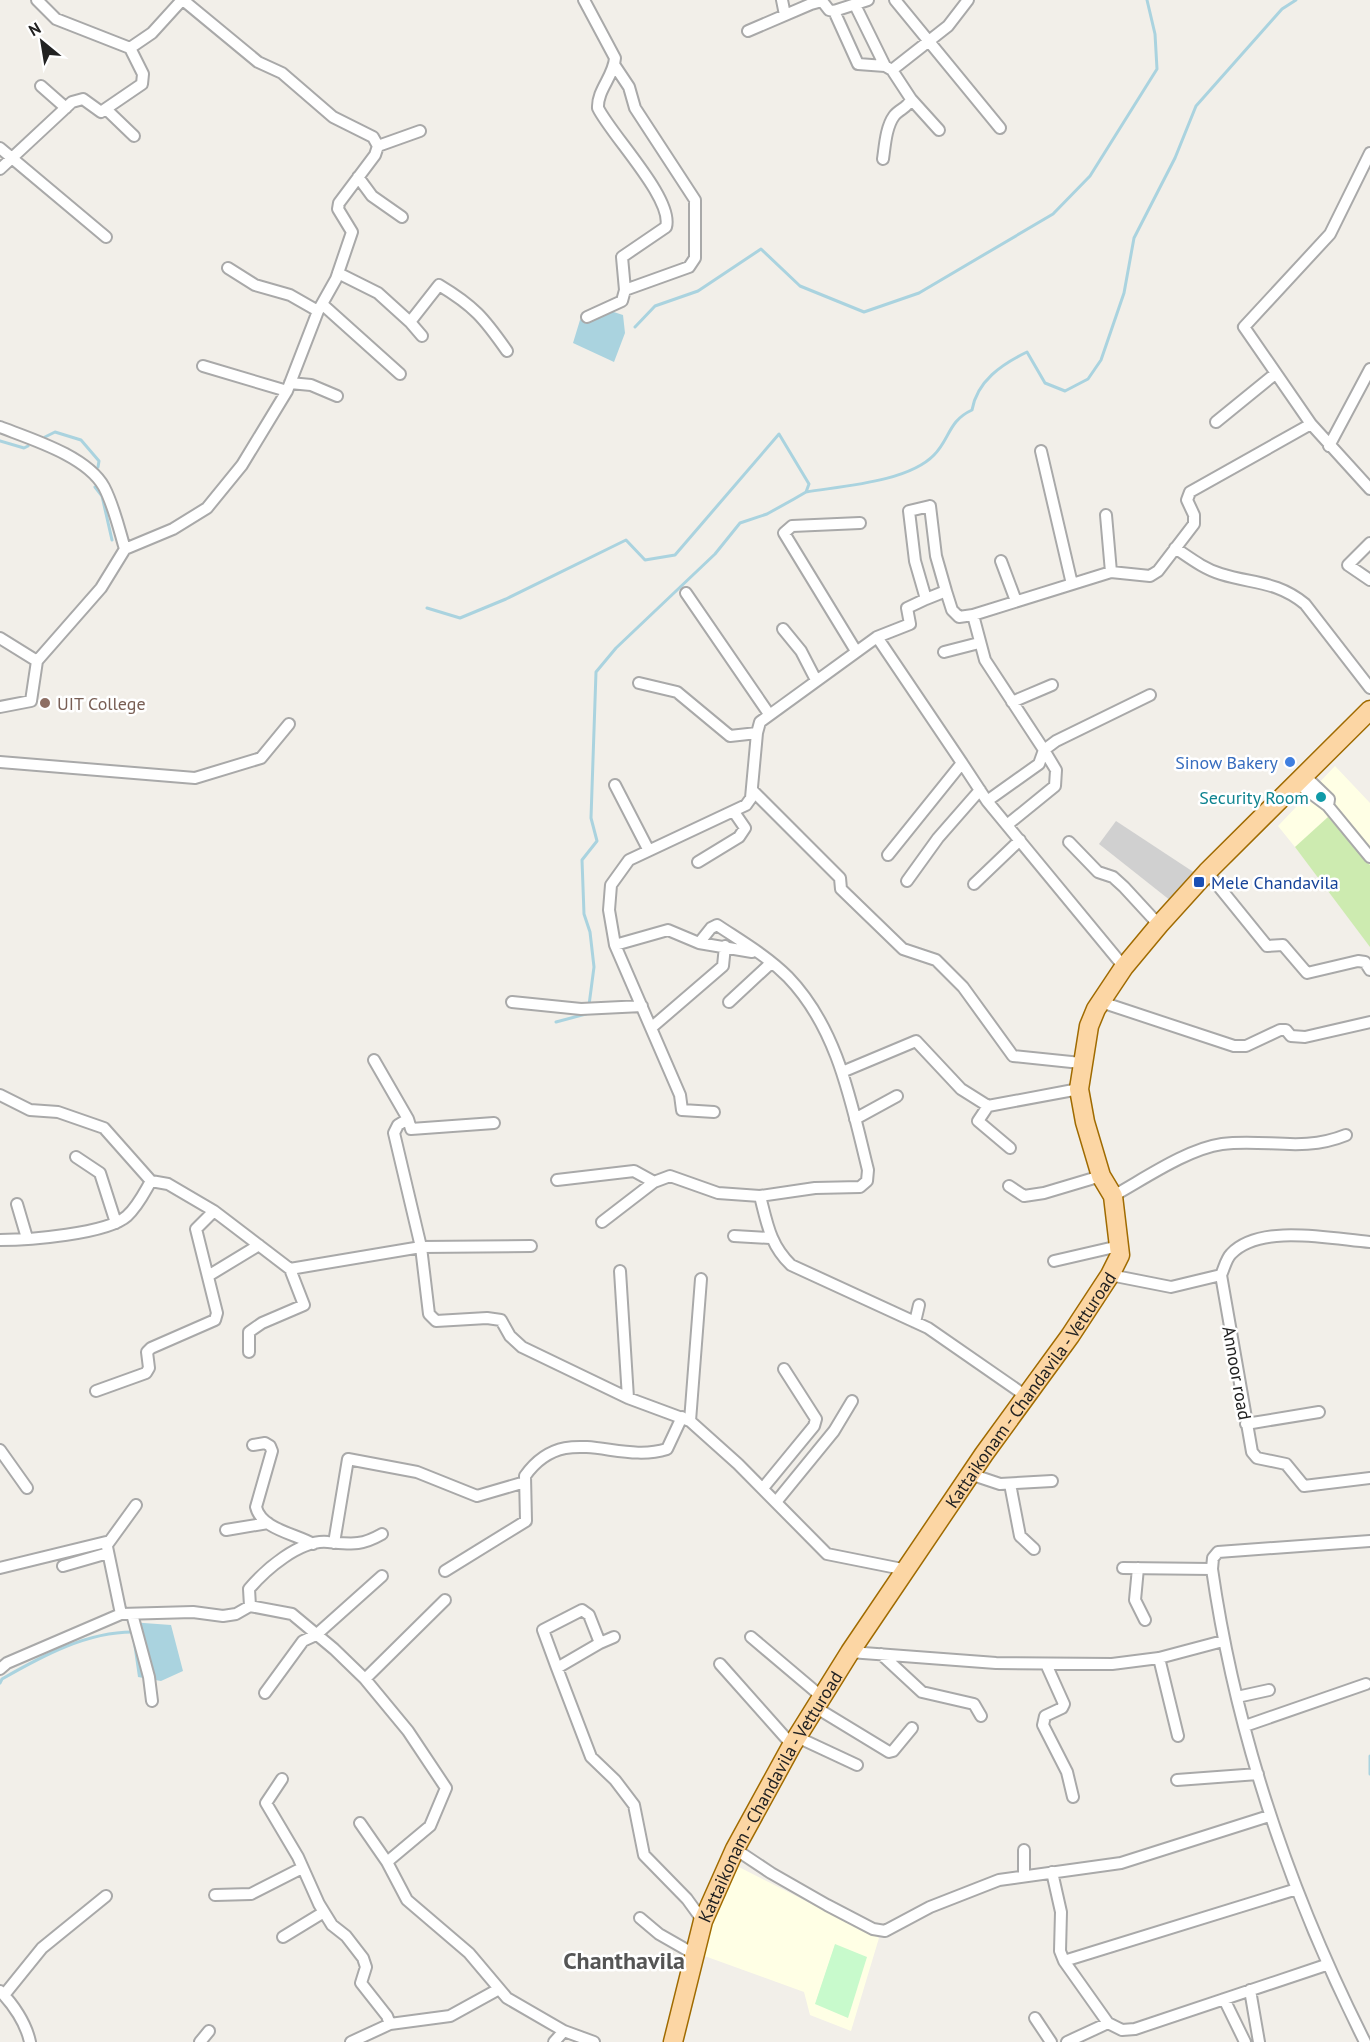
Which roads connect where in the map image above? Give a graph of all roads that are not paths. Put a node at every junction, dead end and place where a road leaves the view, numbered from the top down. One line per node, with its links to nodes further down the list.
1 (37, 0): 14 (street)
2 (183, 0): 14 (street); 25 (street)
3 (584, 0): 15 (street)
4 (782, 0): 11 (street)
5 (822, 0): 10 (street); 11 (street)
6 (868, 0): 9 (street)
7 (895, 0): 13 (street)
8 (968, 0): 13 (street)
9 (855, 5): 10 (street); 16 (street)
10 (834, 11): 16 (street)
11 (785, 15): 12 (street)
12 (748, 31)
13 (930, 42): 16 (street); 21 (street)
14 (130, 48): 20 (street)
15 (615, 66): 36 (street); 36 (street)
16 (888, 68): 18 (street)
17 (41, 87): 19 (street)
18 (911, 99): 22 (street); 29 (street)
19 (66, 108): 20 (street); 28 (street)
20 (107, 110): 24 (street)
21 (1000, 128)
22 (939, 130)
23 (420, 131): 25 (street)
24 (134, 136)
25 (378, 146): 31 (street)
26 (0, 148): 28 (street)
27 (1370, 153): 45 (street)
28 (11, 159): 30 (street); 33 (street)
29 (883, 159)
30 (0, 170)
31 (358, 177): 32 (street); 35 (street)
32 (402, 217)
33 (106, 237)
34 (228, 268): 37 (street)
35 (338, 273): 37 (street); 39 (street)
36 (625, 290): 38 (street)
37 (320, 308): 44 (street); 46 (street)
38 (587, 317)
39 (410, 322): 40 (street); 41 (street)
40 (422, 336)
41 (507, 351)
42 (203, 366): 46 (street)
43 (1370, 369): 51 (street)
44 (400, 374)
45 (1275, 374): 48 (street); 49 (street)
46 (288, 387): 47 (street); 58 (street)
47 (337, 396)
48 (1216, 422)
49 (1311, 424): 51 (street); 57 (street)
50 (0, 427): 58 (street)
51 (1329, 446): 53 (street)
52 (1041, 451): 62 (street)
53 (1370, 489)
54 (1106, 515): 60 (street)
55 (860, 523): 72 (street)
56 (1370, 543): 61 (street)
57 (1175, 548): 60 (street); 78 (street)
58 (125, 549): 74 (street)
59 (1000, 561): 66 (street)
60 (1111, 572): 62 (street)
61 (1370, 580)
62 (1072, 584): 66 (street)
63 (946, 591): 65 (street); 65 (street); 67 (street)
64 (686, 593): 83 (street)
65 (926, 600): 69 (street)
66 (1016, 601): 67 (street)
67 (973, 615): 71 (street)
68 (783, 628): 75 (street)
69 (877, 637): 72 (street); 88 (street)
70 (0, 638): 74 (street)
71 (980, 643): 73 (street); 80 (street)
72 (856, 651): 75 (street)
73 (945, 652)
74 (37, 661): 81 (street)
75 (816, 680): 83 (street)
76 (639, 683): 85 (street)
77 (1052, 685): 80 (street)
78 (1370, 688)
79 (1149, 695): 86 (street)
80 (1012, 702): 86 (street)
81 (0, 707)
82 (1370, 710): 89 (main road, Kattaikonam - Chandavila - Vetturoad)
83 (768, 714): 85 (street)
84 (288, 724): 87 (street)
85 (757, 734): 91 (street)
86 (1044, 750): 93 (street); 95 (street)
87 (0, 762)
88 (962, 763): 92 (street); 99 (street)
89 (1300, 779): 100 (street); 102 (main road, Kattaikonam - Chandavila - Vetturoad)
90 (615, 785): 98 (street)
91 (752, 790): 94 (street); 120 (street)
92 (980, 790): 93 (street); 103 (street)
93 (987, 801): 95 (street)
94 (734, 812): 98 (street); 101 (street)
95 (1007, 825): 96 (street)
96 (1020, 840): 104 (street); 111 (street)
97 (1069, 842): 105 (street)
98 (648, 849): 107 (street)
99 (888, 855)
100 (1370, 857)
101 (698, 862)
102 (1207, 872): 105 (main road, Kattaikonam - Chandavila - Vetturoad); 112 (street)
103 (907, 880)
104 (974, 884)
105 (1159, 925): 111 (main road, Kattaikonam - Chandavila - Vetturoad)
106 (699, 943): 107 (street); 108 (street); 109 (street)
107 (615, 945): 116 (street)
108 (725, 946): 109 (street); 118 (street)
109 (759, 953): 110 (street)
110 (771, 963): 114 (street); 121 (street)
111 (1124, 967): 115 (main road, Kattaikonam - Chandavila - Vetturoad)
112 (1370, 970)
113 (512, 1002): 116 (street)
114 (729, 1002)
115 (1101, 1002): 117 (street); 120 (main road, Kattaikonam - Chandavila - Vetturoad)
116 (642, 1006): 118 (street)
117 (1370, 1022)
118 (651, 1028): 126 (street)
119 (375, 1060): 127 (street)
120 (1081, 1063): 122 (main road, Kattaikonam - Chandavila - Vetturoad)
121 (842, 1072): 125 (street); 128 (street)
122 (1079, 1089): 125 (street); 133 (main road, Kattaikonam - Chandavila - Vetturoad)
123 (0, 1095): 135 (street)
124 (897, 1096): 128 (street)
125 (988, 1106): 131 (street)
126 (714, 1112)
127 (408, 1119): 129 (street); 152 (street)
128 (855, 1119): 138 (street)
129 (495, 1123)
130 (1346, 1135): 139 (street)
131 (1010, 1148)
132 (76, 1157): 143 (street)
133 (1101, 1176): 137 (street); 139 (main road, Kattaikonam - Chandavila - Vetturoad)
134 (556, 1180): 136 (street)
135 (151, 1181): 141 (street); 143 (street)
136 (654, 1182): 138 (street); 142 (street)
137 (1009, 1186)
138 (760, 1196): 146 (street)
139 (1113, 1196): 151 (main road, Kattaikonam - Chandavila - Vetturoad)
140 (17, 1204): 145 (street)
141 (214, 1211): 149 (street); 158 (street)
142 (602, 1222)
143 (116, 1223): 145 (street)
144 (734, 1236): 146 (street)
145 (27, 1238): 147 (street)
146 (770, 1238): 161 (street)
147 (0, 1240)
148 (1370, 1242): 157 (street)
149 (259, 1245): 154 (street); 158 (street)
150 (531, 1246): 152 (street)
151 (1119, 1246): 153 (street); 156 (main road, Kattaikonam - Chandavila - Vetturoad)
152 (422, 1247): 154 (street); 166 (street)
153 (1054, 1261)
154 (290, 1269): 162 (street)
155 (620, 1271): 166 (street)
156 (1110, 1275): 157 (street); 165 (main road, Kattaikonam - Chandavila - Vetturoad)
157 (1221, 1275): 170 (street, Annoor road)
158 (208, 1276): 164 (street)
159 (701, 1279): 169 (street)
160 (919, 1305): 161 (street)
161 (915, 1322): 165 (street)
162 (249, 1352)
163 (784, 1369): 179 (street)
164 (96, 1391)
165 (1026, 1396): 173 (main road, Kattaikonam - Chandavila - Vetturoad)
166 (628, 1398): 169 (street)
167 (852, 1401): 180 (street)
168 (1319, 1412): 170 (street)
169 (686, 1419): 176 (street); 179 (street)
170 (1246, 1424): 174 (street, Annoor road)
171 (253, 1445): 182 (street)
172 (0, 1450): 178 (street)
173 (970, 1474): 177 (street); 195 (main road, Kattaikonam - Chandavila - Vetturoad)
174 (1370, 1479)
175 (1052, 1481): 177 (street)
176 (525, 1482): 187 (street); 196 (street)
177 (1010, 1484): 189 (street)
178 (27, 1488)
179 (763, 1488): 180 (street)
180 (776, 1502): 195 (street)
181 (136, 1505): 188 (street)
182 (268, 1523): 183 (street); 186 (street)
183 (226, 1530)
184 (382, 1534): 187 (street)
185 (1370, 1540): 194 (street)
186 (312, 1544): 187 (street); 199 (street)
187 (334, 1544)
188 (108, 1549): 190 (street); 191 (street); 200 (street)
189 (1034, 1549)
190 (63, 1566)
191 (0, 1568)
192 (1123, 1568): 193 (street)
193 (1138, 1568): 194 (street); 201 (street)
194 (1212, 1569): 205 (street)
195 (907, 1570): 207 (main road, Kattaikonam - Chandavila - Vetturoad)
196 (445, 1571)
197 (382, 1576): 202 (street)
198 (445, 1600): 214 (street)
199 (250, 1606): 200 (street); 202 (street)
200 (127, 1614): 213 (street); 219 (street)
201 (1145, 1620)
202 (316, 1635): 214 (street); 217 (street)
203 (614, 1637): 206 (street)
204 (751, 1637): 220 (street)
205 (1222, 1641): 209 (street); 218 (street)
206 (600, 1643): 212 (street); 212 (street)
207 (850, 1652): 208 (street); 220 (main road, Kattaikonam - Chandavila - Vetturoad)
208 (881, 1654): 211 (street); 221 (street)
209 (1160, 1658): 211 (street); 224 (street)
210 (720, 1664): 225 (street)
211 (1046, 1664): 230 (street)
212 (557, 1668): 244 (street)
213 (0, 1670)
214 (365, 1679): 235 (street)
215 (1366, 1684): 222 (street)
216 (1269, 1690): 218 (street)
217 (265, 1693)
218 (1237, 1697): 222 (street)
219 (152, 1701)
220 (819, 1702): 223 (street); 225 (main road, Kattaikonam - Chandavila - Vetturoad)
221 (981, 1716)
222 (1245, 1725): 227 (street)
223 (912, 1728)
224 (1178, 1736)
225 (795, 1741): 226 (street); 233 (main road, Kattaikonam - Chandavila - Vetturoad)
226 (858, 1765)
227 (1258, 1774): 229 (street); 231 (street)
228 (282, 1779): 236 (street)
229 (1177, 1780)
230 (1073, 1797)
231 (1269, 1816): 237 (street); 239 (street)
232 (360, 1823): 235 (street)
233 (735, 1849): 238 (street); 244 (main road, Kattaikonam - Chandavila - Vetturoad)
234 (1024, 1850): 238 (street)
235 (387, 1862): 249 (street)
236 (302, 1868): 240 (street); 242 (street)
237 (1052, 1872): 238 (street); 247 (street)
238 (1024, 1875)
239 (1297, 1889): 247 (street); 248 (street)
240 (215, 1895)
241 (106, 1896): 251 (street)
242 (324, 1912): 245 (street); 255 (street)
243 (640, 1918): 246 (street)
244 (703, 1921): 246 (main road, Kattaikonam - Chandavila - Vetturoad)
245 (283, 1937)
246 (694, 1954): 264 (main road, Kattaikonam - Chandavila - Vetturoad)
247 (1064, 1961): 254 (street)
248 (1326, 1965): 250 (street); 270 (street)
249 (499, 1989): 255 (street); 258 (street)
250 (1250, 1990): 252 (street); 269 (street)
251 (2, 1993): 259 (street)
252 (1224, 1998): 256 (street); 268 (street)
253 (1035, 2018): 265 (street)
254 (1108, 2023): 256 (street); 266 (street)
255 (390, 2024): 261 (street)
256 (1135, 2029): 267 (street)
257 (209, 2031): 260 (street)
258 (564, 2031): 262 (street); 263 (street)
259 (30, 2042)
260 (201, 2042)
261 (351, 2042)
262 (554, 2042)
263 (594, 2042)
264 (674, 2042)
265 (1051, 2042)
266 (1066, 2042)
267 (1136, 2042)
268 (1245, 2042)
269 (1259, 2042)
270 (1365, 2042)

